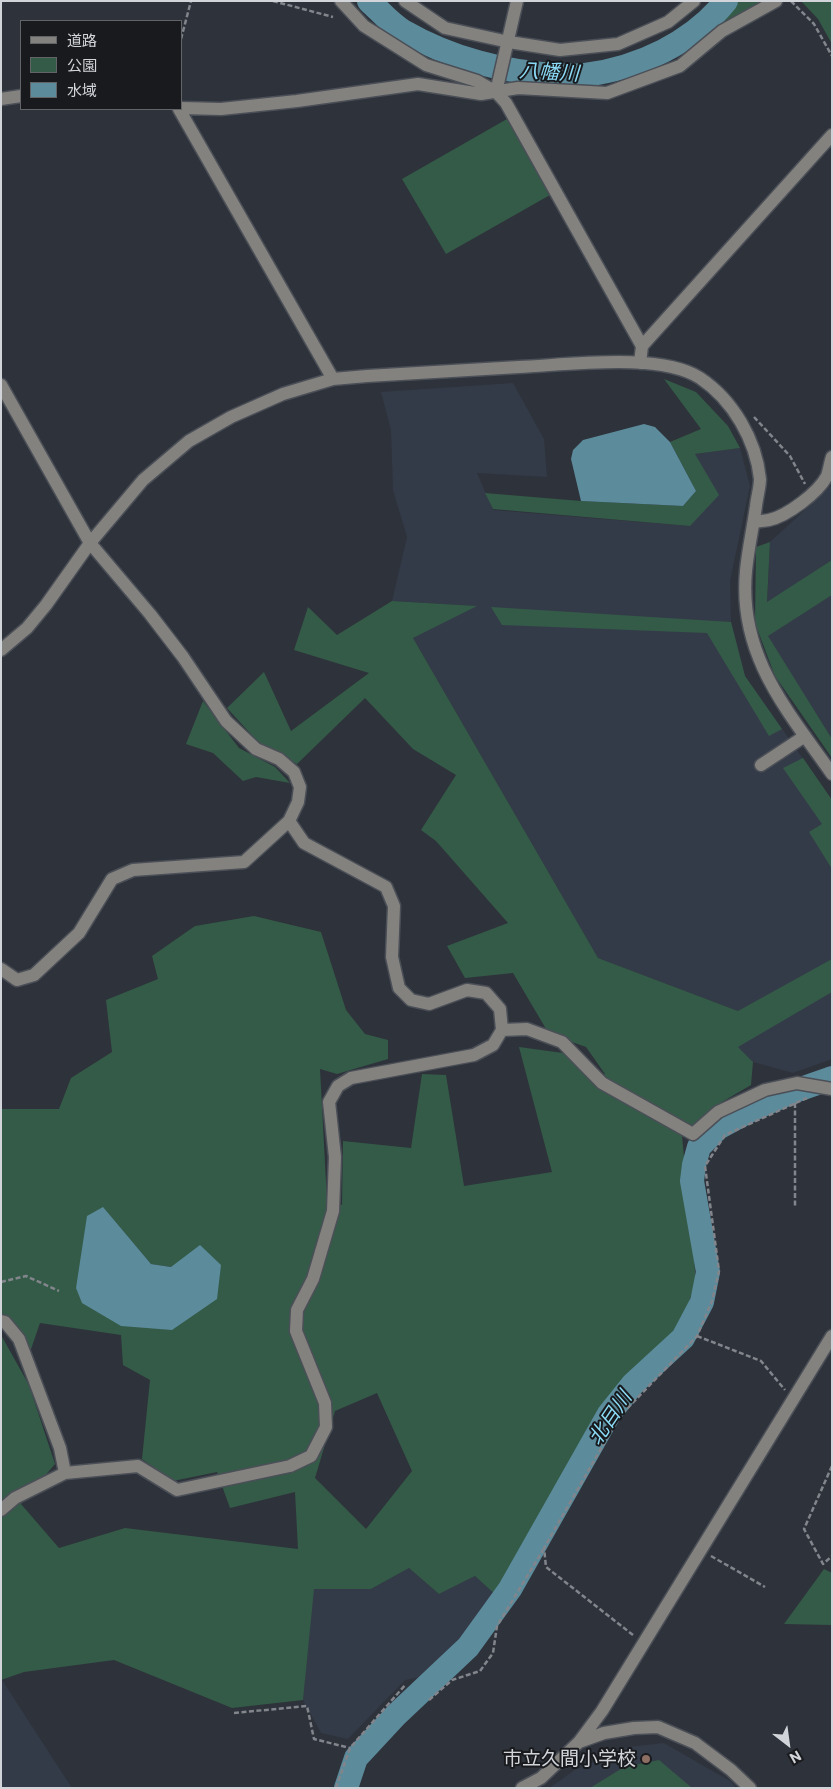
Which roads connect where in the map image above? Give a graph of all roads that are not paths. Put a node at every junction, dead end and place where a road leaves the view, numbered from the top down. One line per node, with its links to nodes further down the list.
1 (341, 1): 7 (street)
2 (405, 1): 6 (street)
3 (517, 1): 6 (street)
4 (694, 1): 6 (street)
5 (776, 1): 7 (street)
6 (509, 42): 7 (street)
7 (496, 88): 10 (street); 13 (street)
8 (20, 96): 9 (street)
9 (1, 99)
10 (182, 109)
11 (181, 110): 15 (street)
12 (832, 135): 13 (street)
13 (642, 346): 14 (street)
14 (640, 363): 15 (street); 18 (street)
15 (333, 380): 19 (street)
16 (1, 385): 19 (street)
17 (832, 457): 18 (street)
18 (754, 522): 21 (street)
19 (90, 543): 20 (street); 24 (street)
20 (1, 650)
21 (805, 736): 22 (street); 23 (street)
22 (761, 765)
23 (832, 774)
24 (289, 821): 25 (street); 26 (street)
25 (1, 969)
26 (502, 1030): 27 (street); 30 (street)
27 (829, 1089)
28 (1, 1321): 30 (street)
29 (832, 1336): 32 (street)
30 (65, 1473): 31 (street)
31 (1, 1510)
32 (579, 1742): 33 (street); 34 (street)
33 (522, 1788)
34 (750, 1788)

